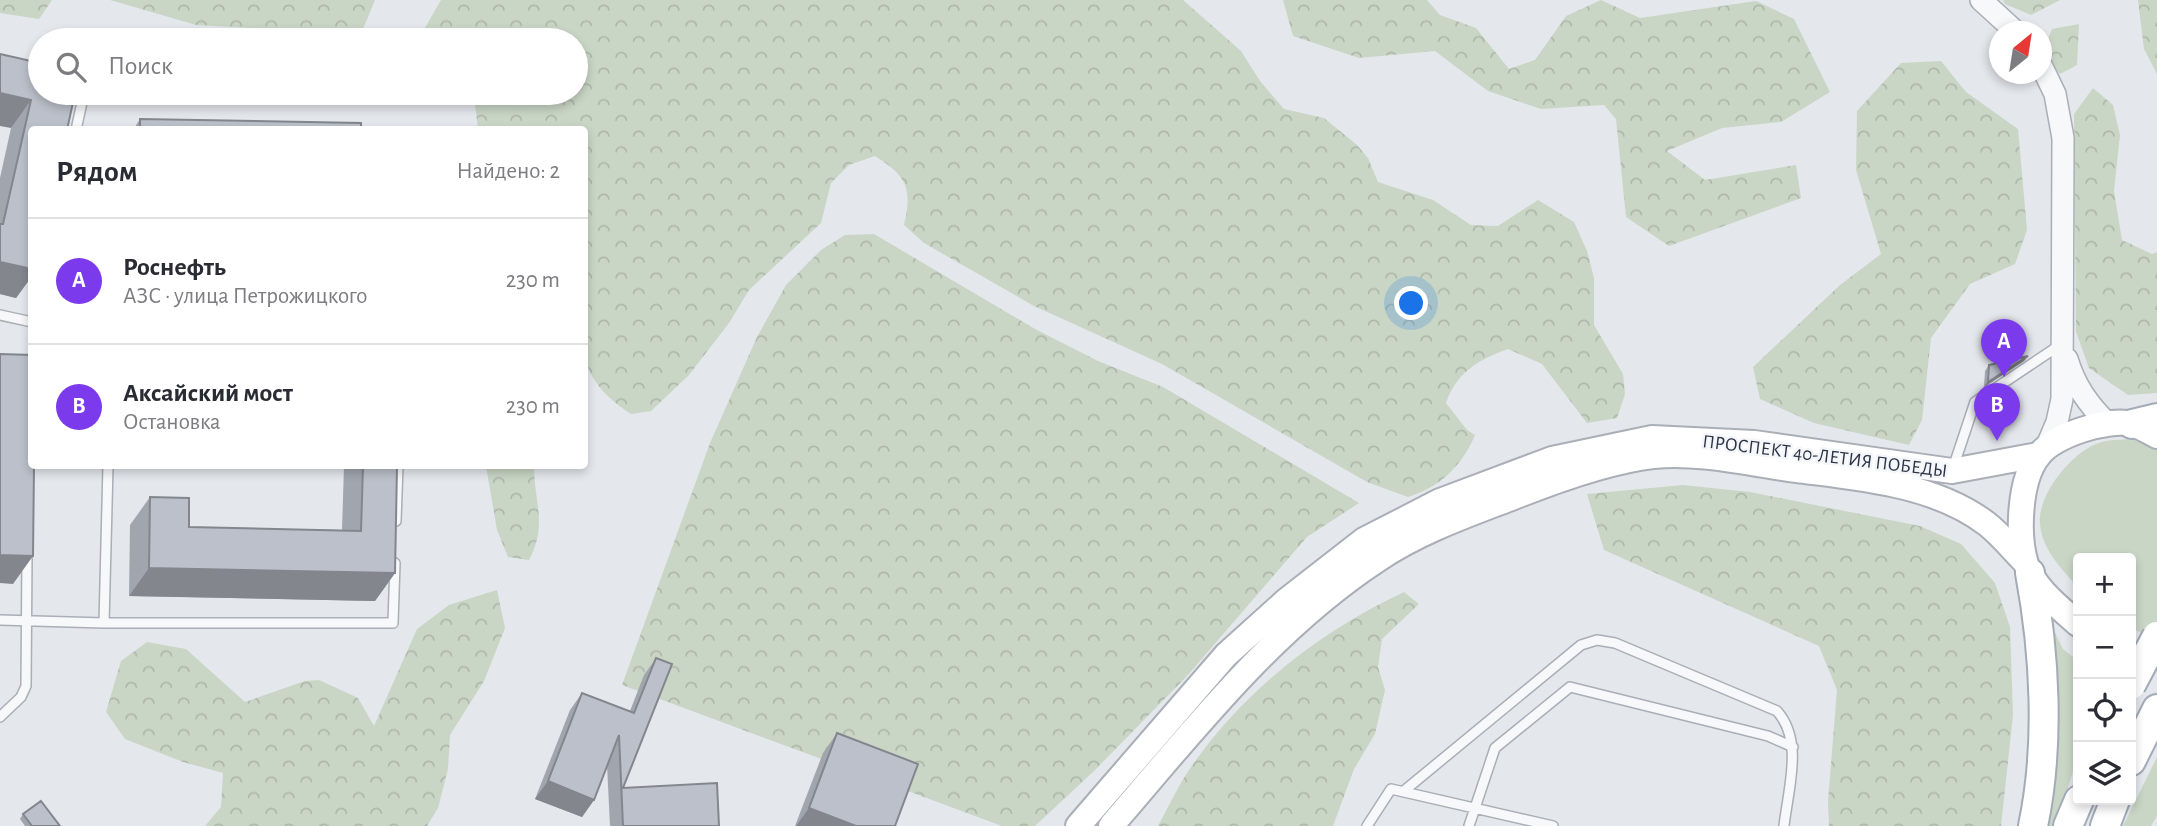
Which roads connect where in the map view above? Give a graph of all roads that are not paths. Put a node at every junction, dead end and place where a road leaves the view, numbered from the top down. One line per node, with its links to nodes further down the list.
1 (1981, 0): 2 (street)
2 (2004, 21)
3 (2050, 84): 8 (street)
4 (81, 105): 5 (lane)
5 (77, 126)
6 (0, 315): 7 (lane)
7 (28, 320)
8 (2062, 344): 9 (street); 10 (street); 13 (lane)
9 (2139, 425): 10 (main road, ПРОСПЕКТ 40-ЛЕТИЯ ПОБЕДЫ)
10 (2042, 452): 13 (main road, ПРОСПЕКТ 40-ЛЕТИЯ ПОБЕДЫ); 17 (main road)
11 (108, 469): 21 (lane)
12 (398, 469): 14 (lane)
13 (1952, 471): 34 (main road, ПРОСПЕКТ 40-ЛЕТИЯ ПОБЕДЫ)
14 (396, 531)
15 (27, 543): 20 (lane)
16 (395, 557): 21 (lane)
17 (2028, 567): 19 (main road, ПРОСПЕКТ 40-ЛЕТИЯ ПОБЕДЫ); 35 (main road, ПРОСПЕКТ 40-ЛЕТИЯ ПОБЕДЫ); 40 (main road)
18 (0, 620): 20 (lane)
19 (2073, 620)
20 (28, 621): 21 (lane); 27 (lane)
21 (104, 623)
22 (2157, 636): 25 (main road, bridge)
23 (2136, 665): 24 (main road)
24 (2157, 676)
25 (2134, 679)
26 (2157, 709): 29 (main road)
27 (0, 717)
28 (1793, 747): 30 (lane); 33 (lane); 39 (lane)
29 (2136, 748)
30 (1405, 790): 33 (lane); 36 (lane)
31 (2077, 805): 41 (main road)
32 (2113, 805): 42 (main road)
33 (1475, 806): 37 (lane); 38 (lane)
34 (1078, 826)
35 (1111, 826)
36 (1367, 826)
37 (1469, 826)
38 (1553, 826)
39 (1784, 826)
40 (2033, 826)
41 (2068, 826)
42 (2105, 826)

